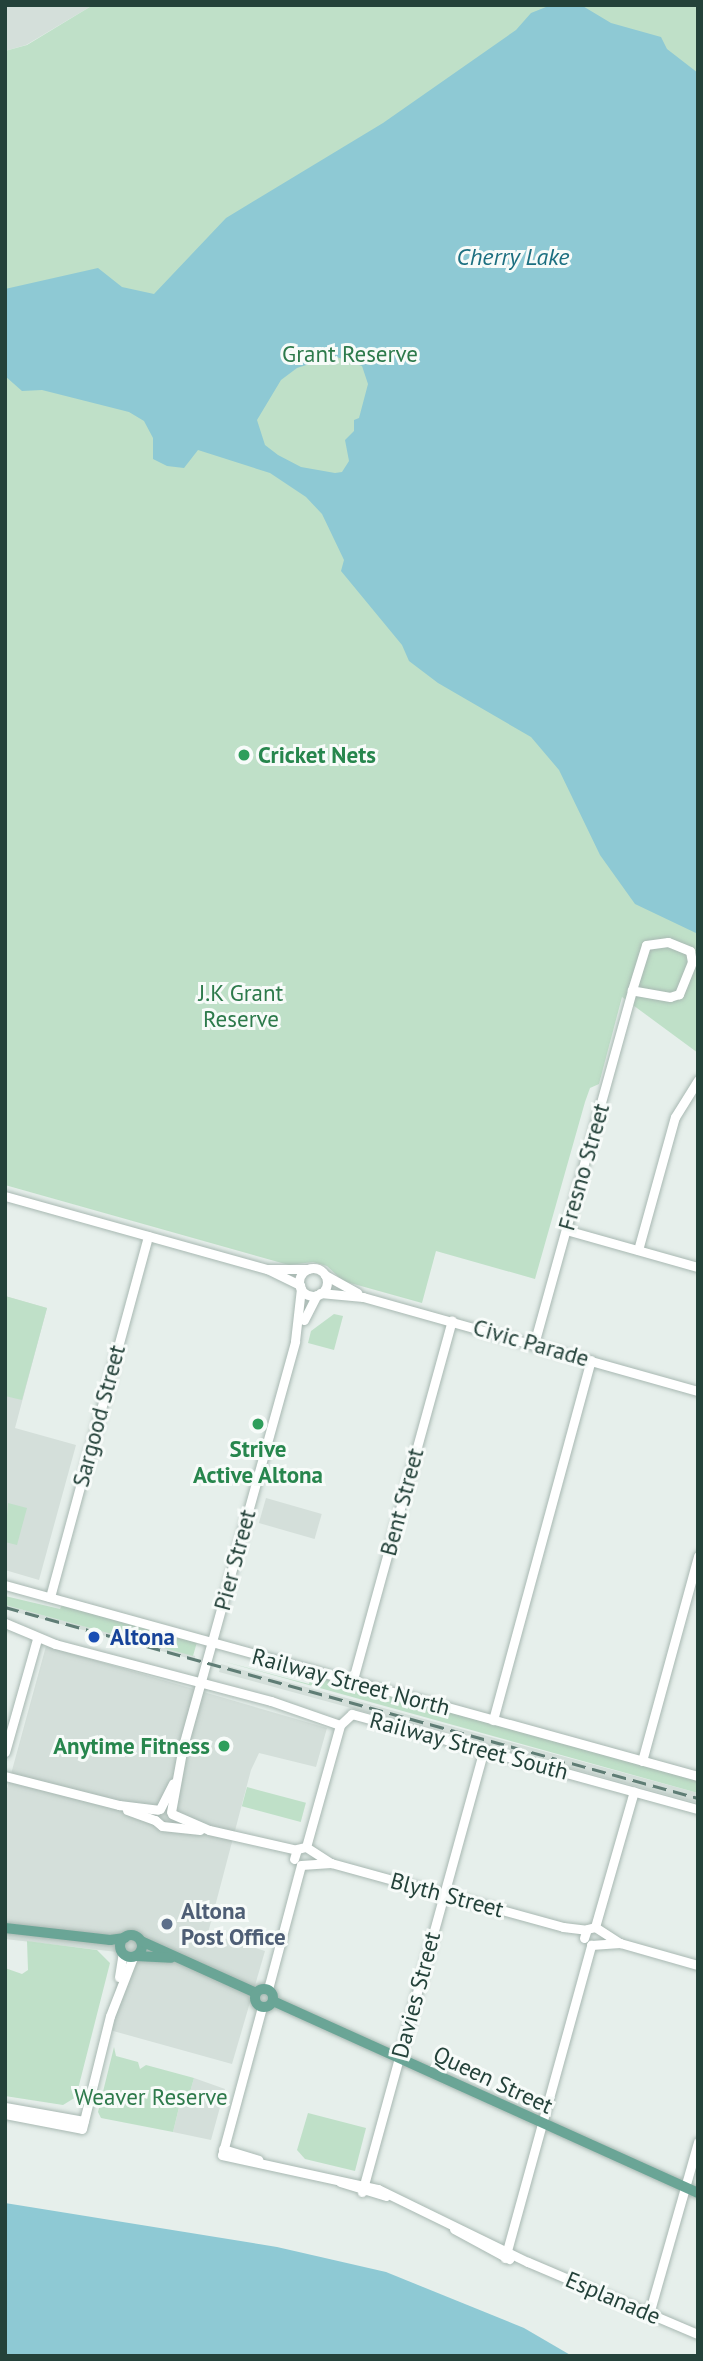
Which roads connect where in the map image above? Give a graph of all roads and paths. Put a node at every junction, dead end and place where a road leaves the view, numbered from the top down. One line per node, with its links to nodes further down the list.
1 (632, 990): 1 (street, Fresno Street); 4 (street, Fresno Street)
2 (698, 1080): 6 (street)
3 (5, 1196): 5 (street)
4 (566, 1230): 6 (street); 16 (street, Fresno Street)
5 (148, 1236): 8 (street); 21 (street, Sargood Street)
6 (638, 1250): 7 (street)
7 (698, 1267)
8 (268, 1269): 9 (street); 11 (street)
9 (308, 1269): 10 (street, Civic Parade); 11 (street)
10 (325, 1275): 12 (street, Pier Street); 13 (street, Civic Parade)
11 (300, 1287): 12 (street, Civic Parade); 15 (street, Pier Street)
12 (318, 1294): 13 (street, Civic Parade); 15 (street, Pier Street)
13 (363, 1297): 14 (street, Civic Parade)
14 (452, 1321): 16 (street, Civic Parade); 25 (street, Bent Street)
15 (295, 1341): 24 (street, Pier Street)
16 (534, 1344): 17 (street, Civic Parade)
17 (591, 1360): 18 (street, Civic Parade); 27 (street)
18 (698, 1391)
19 (698, 1556): 31 (street)
20 (5, 1585): 21 (street, Railway Street North)
21 (50, 1597): 24 (street, Railway Street North)
22 (5, 1623): 23 (street, Railway Street South)
23 (37, 1639): 26 (street, Railway Street South); 30 (street)
24 (212, 1642): 25 (street, Railway Street North); 26 (street, Pier Street)
25 (352, 1683): 27 (street, Railway Street North)
26 (201, 1684): 28 (street, Railway Street South); 34 (street, Pier Street)
27 (492, 1720): 31 (street, Railway Street North)
28 (340, 1725): 29 (street, Railway Street South); 43 (street)
29 (485, 1749): 35 (street, Railway Street South); 44 (street, Davies Street)
30 (5, 1752)
31 (642, 1761): 33 (street, Railway Street North)
32 (5, 1774): 36 (street)
33 (698, 1776)
34 (176, 1778): 38 (street, Pier Street); 39 (street, Pier Street)
35 (634, 1791): 37 (street, Railway Street South); 47 (street)
36 (119, 1805): 38 (street); 40 (street)
37 (698, 1809)
38 (159, 1810): 39 (street, Blyth Street); 40 (street, Pier Street)
39 (172, 1813): 41 (street, Pier Street); 42 (street, Blyth Street)
40 (155, 1820): 41 (street, Blyth Street)
41 (169, 1825): 42 (street, Blyth Street)
42 (209, 1830): 43 (street, Blyth Street)
43 (303, 1856): 44 (street, Blyth Street); 53 (street)
44 (444, 1895): 47 (street, Blyth Street); 56 (street, Davies Street)
45 (5, 1928): 46 (main road)
46 (61, 1936): 48 (main road); 50 (main road)
47 (593, 1936): 52 (street, Blyth Street); 60 (street)
48 (125, 1938): 49 (main road); 50 (main road)
49 (141, 1941): 50 (main road); 51 (main road)
50 (128, 1954): 51 (main road); 59 (street)
51 (187, 1961): 53 (main road)
52 (698, 1965)
53 (262, 1991): 54 (main road); 55 (main road)
54 (273, 2001): 55 (main road); 56 (main road, Queen Street)
55 (262, 2007): 62 (street, Esplanade)
56 (399, 2059): 60 (main road, Queen Street); 62 (street, Davies Street)
57 (5, 2107): 59 (street)
58 (5, 2114): 59 (street)
59 (83, 2125)
60 (541, 2126): 63 (main road, Queen Street); 65 (street)
61 (698, 2142): 63 (street)
62 (364, 2187): 65 (street, Esplanade)
63 (685, 2189): 64 (main road, Queen Street); 66 (street)
64 (698, 2193)
65 (506, 2253): 66 (street, Esplanade)
66 (649, 2314): 67 (street, Esplanade)
67 (698, 2334)

